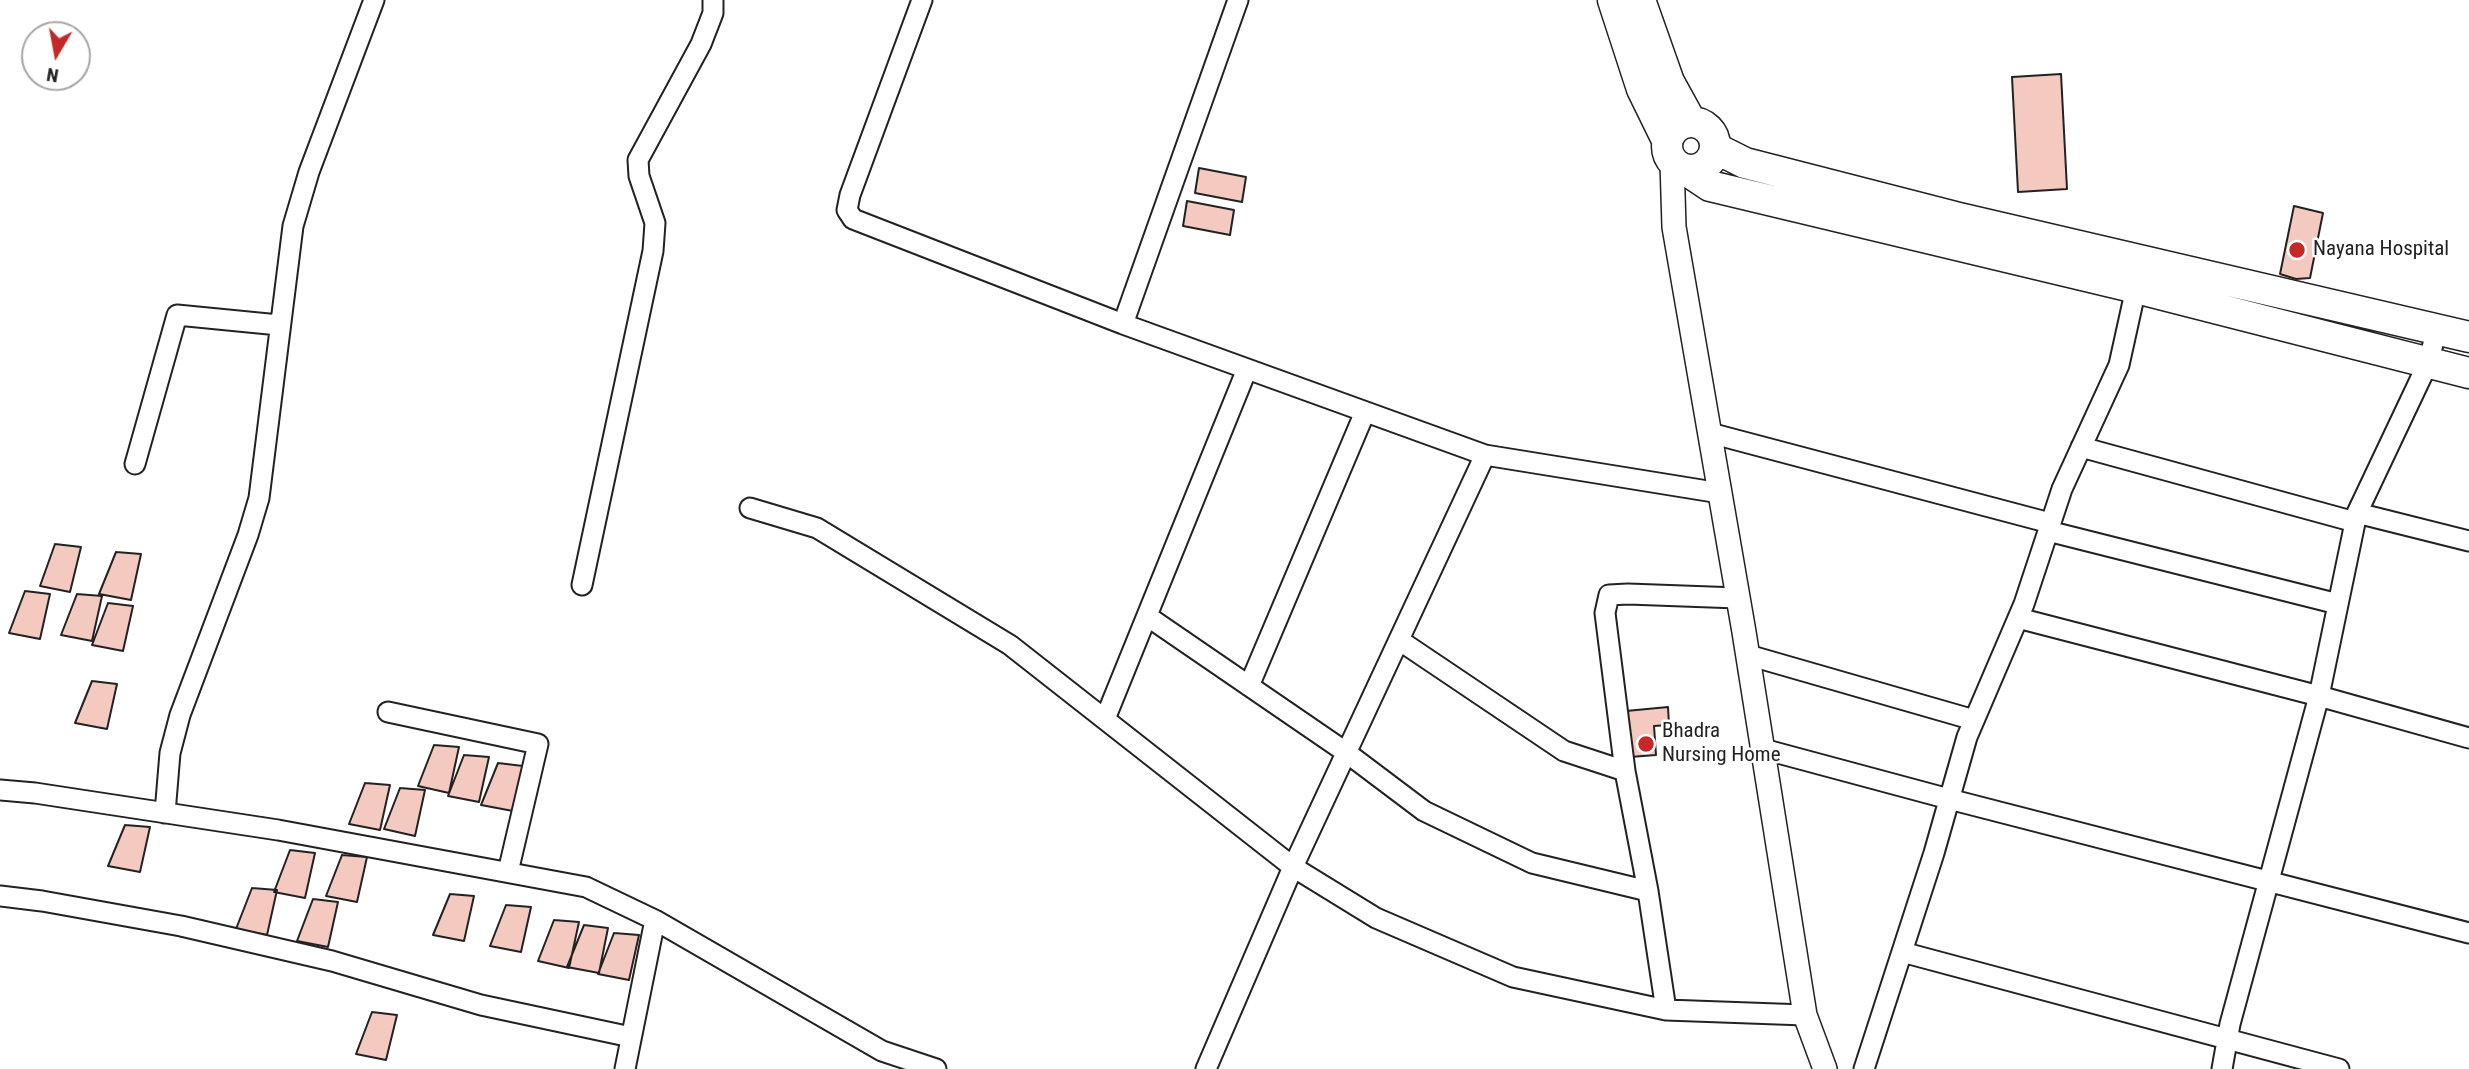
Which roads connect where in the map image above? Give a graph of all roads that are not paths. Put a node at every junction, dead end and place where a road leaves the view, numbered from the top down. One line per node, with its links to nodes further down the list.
1 (374, 0): 10 (street)
2 (713, 0): 26 (street)
3 (922, 0): 9 (street)
4 (1238, 0): 9 (street)
5 (1613, 0): 7 (main road)
6 (1640, 0): 7 (main road)
7 (1679, 148): 8 (main road); 11 (main road); 17 (street)
8 (2136, 288): 13 (main road); 18 (street)
9 (1123, 324): 14 (street)
10 (279, 325): 20 (street); 44 (street)
11 (2437, 329): 12 (main road); 13 (street)
12 (2469, 337)
13 (2428, 363): 15 (main road); 23 (street)
14 (1247, 369): 16 (street); 29 (street)
15 (2469, 373)
16 (1365, 412): 19 (street); 33 (street)
17 (1710, 433): 21 (street); 24 (street)
18 (2081, 447): 23 (street); 24 (street)
19 (1485, 455): 21 (street); 31 (street)
20 (135, 464)
21 (1720, 493): 27 (street)
22 (750, 508): 36 (street)
23 (2356, 517): 25 (street); 28 (street)
24 (2049, 527): 28 (street); 30 (street)
25 (2469, 541)
26 (582, 585)
27 (1738, 598): 32 (street); 41 (street)
28 (2338, 604): 34 (street)
29 (1147, 616): 33 (street); 36 (street)
30 (2018, 618): 34 (street); 37 (street)
31 (1399, 640): 40 (street); 41 (street)
32 (1748, 655): 37 (street); 39 (street)
33 (1249, 686): 40 (street)
34 (2319, 696): 38 (street); 47 (street)
35 (387, 712): 46 (street)
36 (1105, 719): 45 (street)
37 (1974, 720): 43 (street)
38 (2469, 738)
39 (1763, 749): 43 (street); 54 (street)
40 (1347, 753): 45 (street); 48 (street)
41 (1625, 771): 48 (street)
42 (0, 790): 44 (street)
43 (1949, 799): 47 (street); 52 (street)
44 (165, 813): 46 (street)
45 (1293, 867): 53 (street); 59 (street)
46 (508, 872): 50 (street)
47 (2269, 882): 51 (street); 56 (street)
48 (1648, 891): 53 (street)
49 (0, 896): 55 (street)
50 (655, 920): 55 (street); 58 (street)
51 (2469, 933)
52 (1902, 952): 56 (street); 61 (street)
53 (1666, 1010): 54 (street)
54 (1805, 1015): 60 (street)
55 (631, 1037): 57 (street)
56 (2227, 1039): 62 (street); 63 (street)
57 (625, 1069)
58 (936, 1069)
59 (1206, 1069)
60 (1825, 1069)
61 (1864, 1069)
62 (2222, 1069)
63 (2339, 1069)

